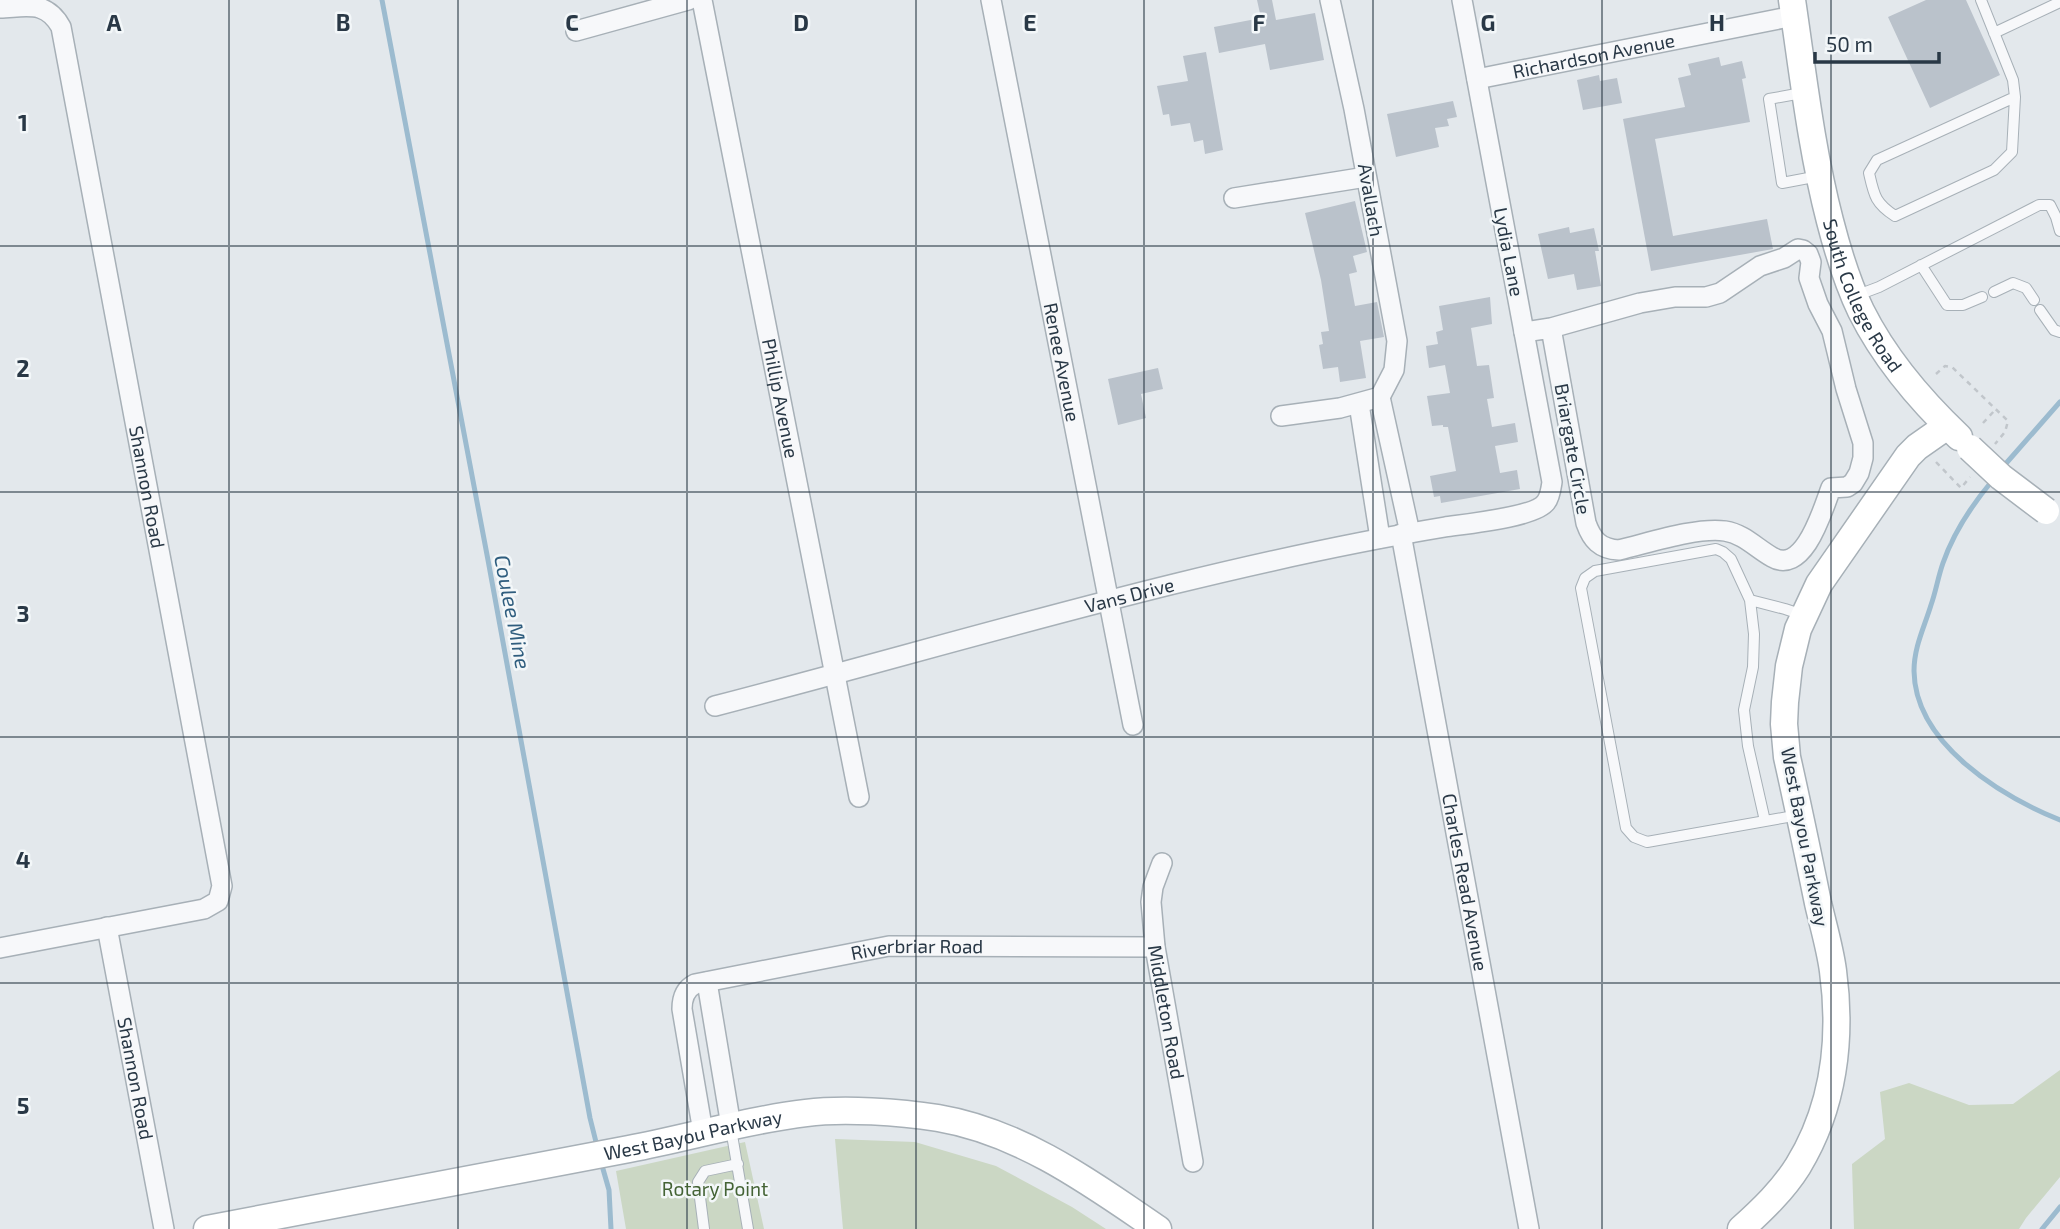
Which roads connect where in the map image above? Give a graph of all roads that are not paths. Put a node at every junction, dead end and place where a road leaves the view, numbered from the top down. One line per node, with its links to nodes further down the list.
1 (688, 0): 10 (street)
2 (702, 0): 39 (street, Phillip Avenue)
3 (991, 0): 36 (street, Renee Avenue)
4 (1331, 0): 16 (street, Avallach)
5 (1462, 0): 12 (street, Lydia Lane)
6 (1981, 0): 11 (lane)
7 (2060, 2): 11 (lane)
8 (0, 8): 46 (street, Shannon Road)
9 (1793, 8): 12 (street, Richardson Avenue); 13 (street, South College Road)
10 (576, 31)
11 (1994, 33): 14 (lane)
12 (1477, 79): 24 (street, Lydia Lane)
13 (1805, 92): 15 (street, South College Road); 15 (lane)
14 (2015, 97): 14 (lane)
15 (1820, 176): 21 (street, South College Road)
16 (1366, 177): 17 (street); 26 (street, Avallach)
17 (1234, 198)
18 (2060, 231): 19 (lane)
19 (1921, 265): 21 (lane); 22 (lane)
20 (1994, 292): 25 (lane)
21 (1855, 296): 29 (street, South College Road)
22 (1982, 297)
23 (1550, 328): 24 (street); 34 (street, Briargate Circle); 34 (street)
24 (1524, 332): 30 (street, Lydia Lane)
25 (2060, 332)
26 (1380, 397): 27 (street); 32 (street)
27 (1359, 404): 28 (street); 33 (street)
28 (1282, 416)
29 (1947, 426): 31 (street, South College Road, bridge); 35 (street, West Bayou Parkway)
30 (1546, 504): 32 (street, Vans Drive)
31 (2053, 516)
32 (1406, 533): 33 (street, Vans Drive); 59 (street, Charles Read Avenue)
33 (1380, 538): 36 (street, Vans Drive)
34 (1810, 541): 35 (street)
35 (1838, 558): 38 (street, West Bayou Parkway)
36 (1107, 600): 39 (street, Vans Drive); 41 (street, Renee Avenue)
37 (1750, 600): 38 (lane); 44 (lane); 44 (lane)
38 (1803, 615): 43 (street, West Bayou Parkway)
39 (834, 675): 40 (street, Vans Drive); 42 (street, Phillip Avenue)
40 (715, 706)
41 (1133, 725)
42 (859, 797)
43 (1800, 815): 44 (lane); 60 (street, West Bayou Parkway)
44 (1765, 821)
45 (1162, 863): 47 (street, Middleton Road)
46 (107, 928): 48 (street, Shannon Road); 54 (street, Shannon Road)
47 (1154, 947): 49 (street, Riverbriar Road); 52 (street, Middleton Road)
48 (0, 948)
49 (707, 982): 50 (street); 51 (street, Riverbriar Road)
50 (731, 1126): 51 (street, West Bayou Parkway); 53 (lane); 58 (street, West Bayou Parkway)
51 (703, 1132): 55 (street, West Bayou Parkway)
52 (1193, 1162)
53 (738, 1164): 56 (lane); 57 (lane)
54 (164, 1229)
55 (207, 1229)
56 (704, 1229)
57 (748, 1229)
58 (1158, 1229)
59 (1529, 1229)
60 (1741, 1229)

